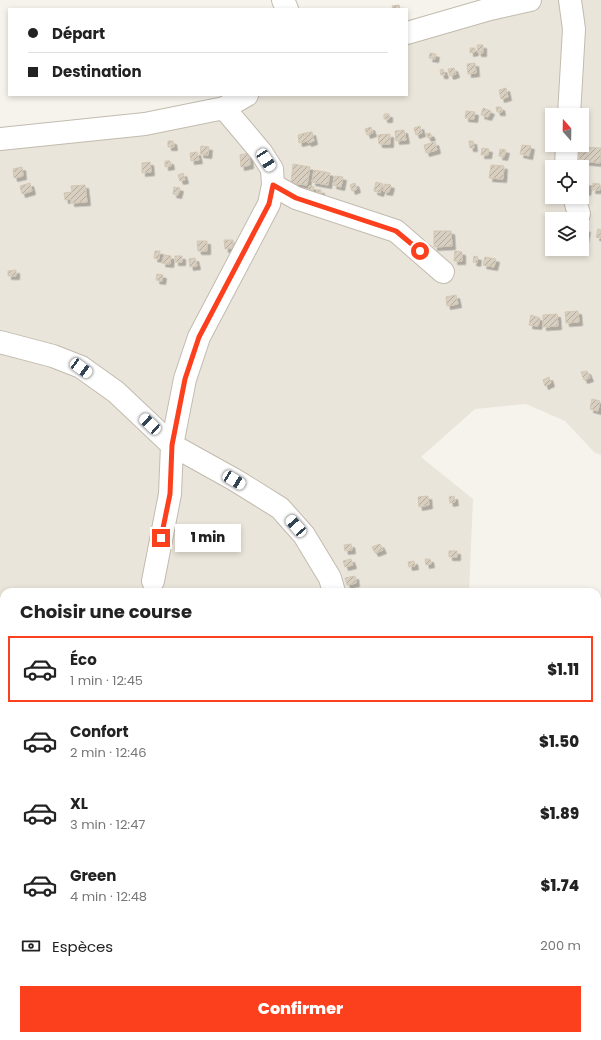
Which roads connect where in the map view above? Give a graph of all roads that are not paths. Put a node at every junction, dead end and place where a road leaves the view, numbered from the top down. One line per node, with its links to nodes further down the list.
1 (530, 0): 3 (street)
2 (570, 0): 6 (street)
3 (408, 33)
4 (245, 96): 5 (street)
5 (224, 108): 7 (street); 8 (street)
6 (569, 108)
7 (0, 139)
8 (273, 185): 9 (street); 11 (street)
9 (443, 272)
10 (0, 342): 11 (street)
11 (172, 445): 12 (street); 13 (street)
12 (153, 581)
13 (333, 588)

